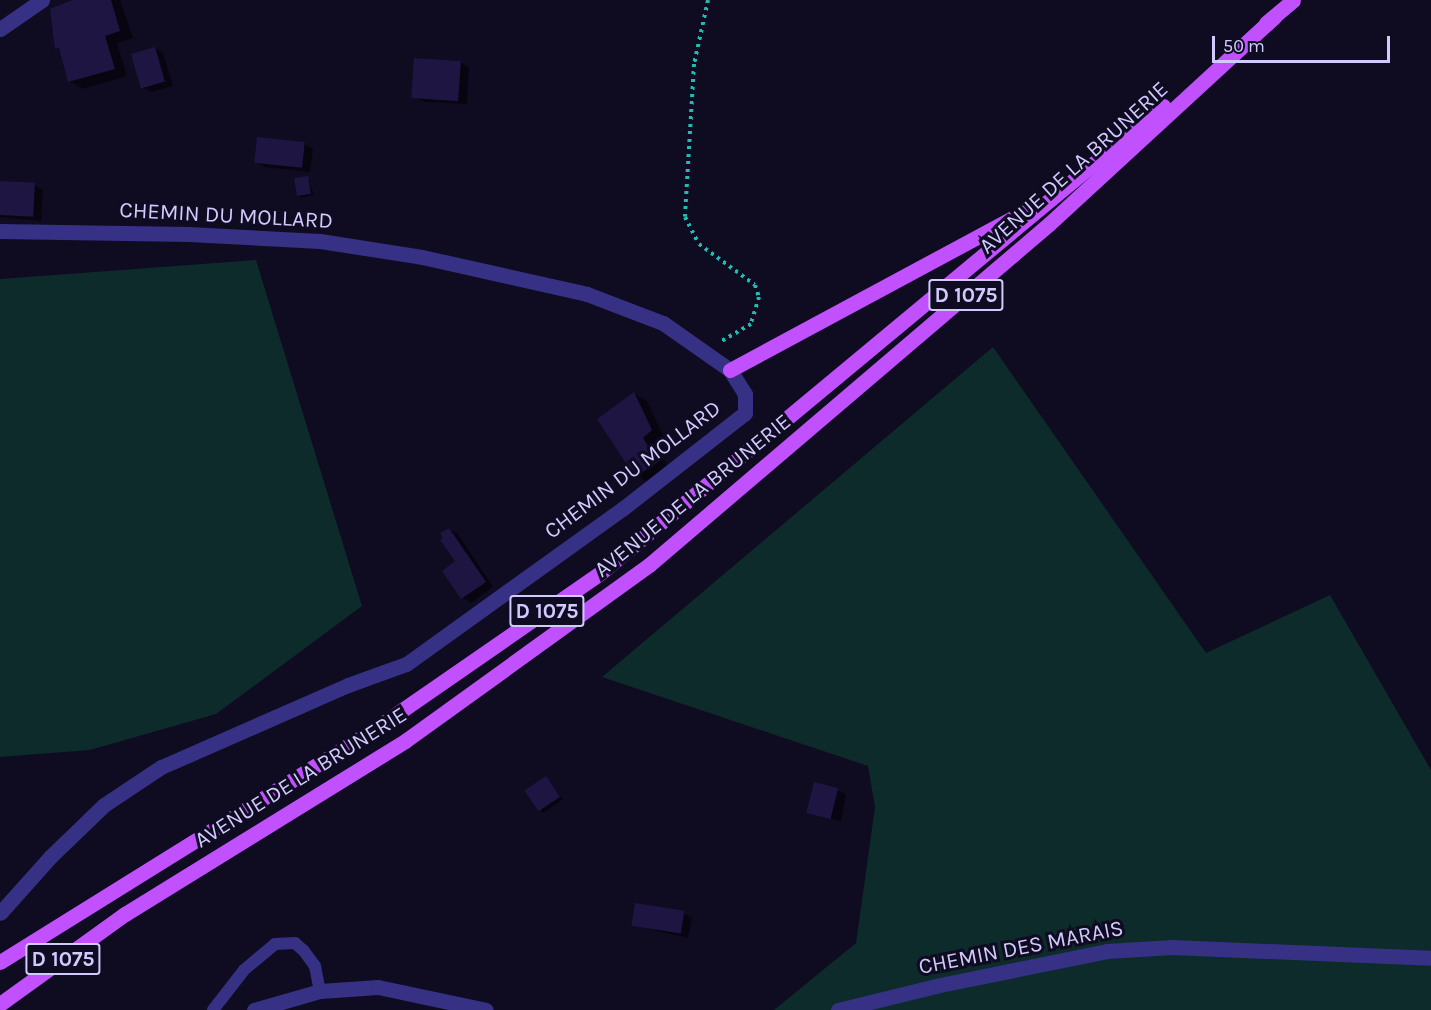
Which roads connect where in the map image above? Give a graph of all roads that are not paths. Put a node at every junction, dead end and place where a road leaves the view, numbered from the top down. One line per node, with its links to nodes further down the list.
1 (42, 0): 4 (street)
2 (1293, 0): 3 (main road, D 1075)
3 (1274, 17): 5 (main road, D 1075); 9 (main road, AVENUE DE LA BRUNERIE / D 1075)
4 (0, 30)
5 (1048, 199): 7 (main road); 11 (main road, D 1075)
6 (0, 231): 7 (street, CHEMIN DU MOLLARD)
7 (730, 370): 8 (street, CHEMIN DU MOLLARD)
8 (0, 913)
9 (125, 914): 12 (main road, D 1075); 14 (main road, AVENUE DE LA BRUNERIE / D 1075)
10 (1431, 958): 18 (street, CHEMIN DES MARAIS)
11 (0, 962)
12 (0, 991)
13 (320, 992): 15 (lane); 16 (street); 17 (street)
14 (0, 1004)
15 (213, 1010)
16 (254, 1010)
17 (486, 1010)
18 (838, 1010)

